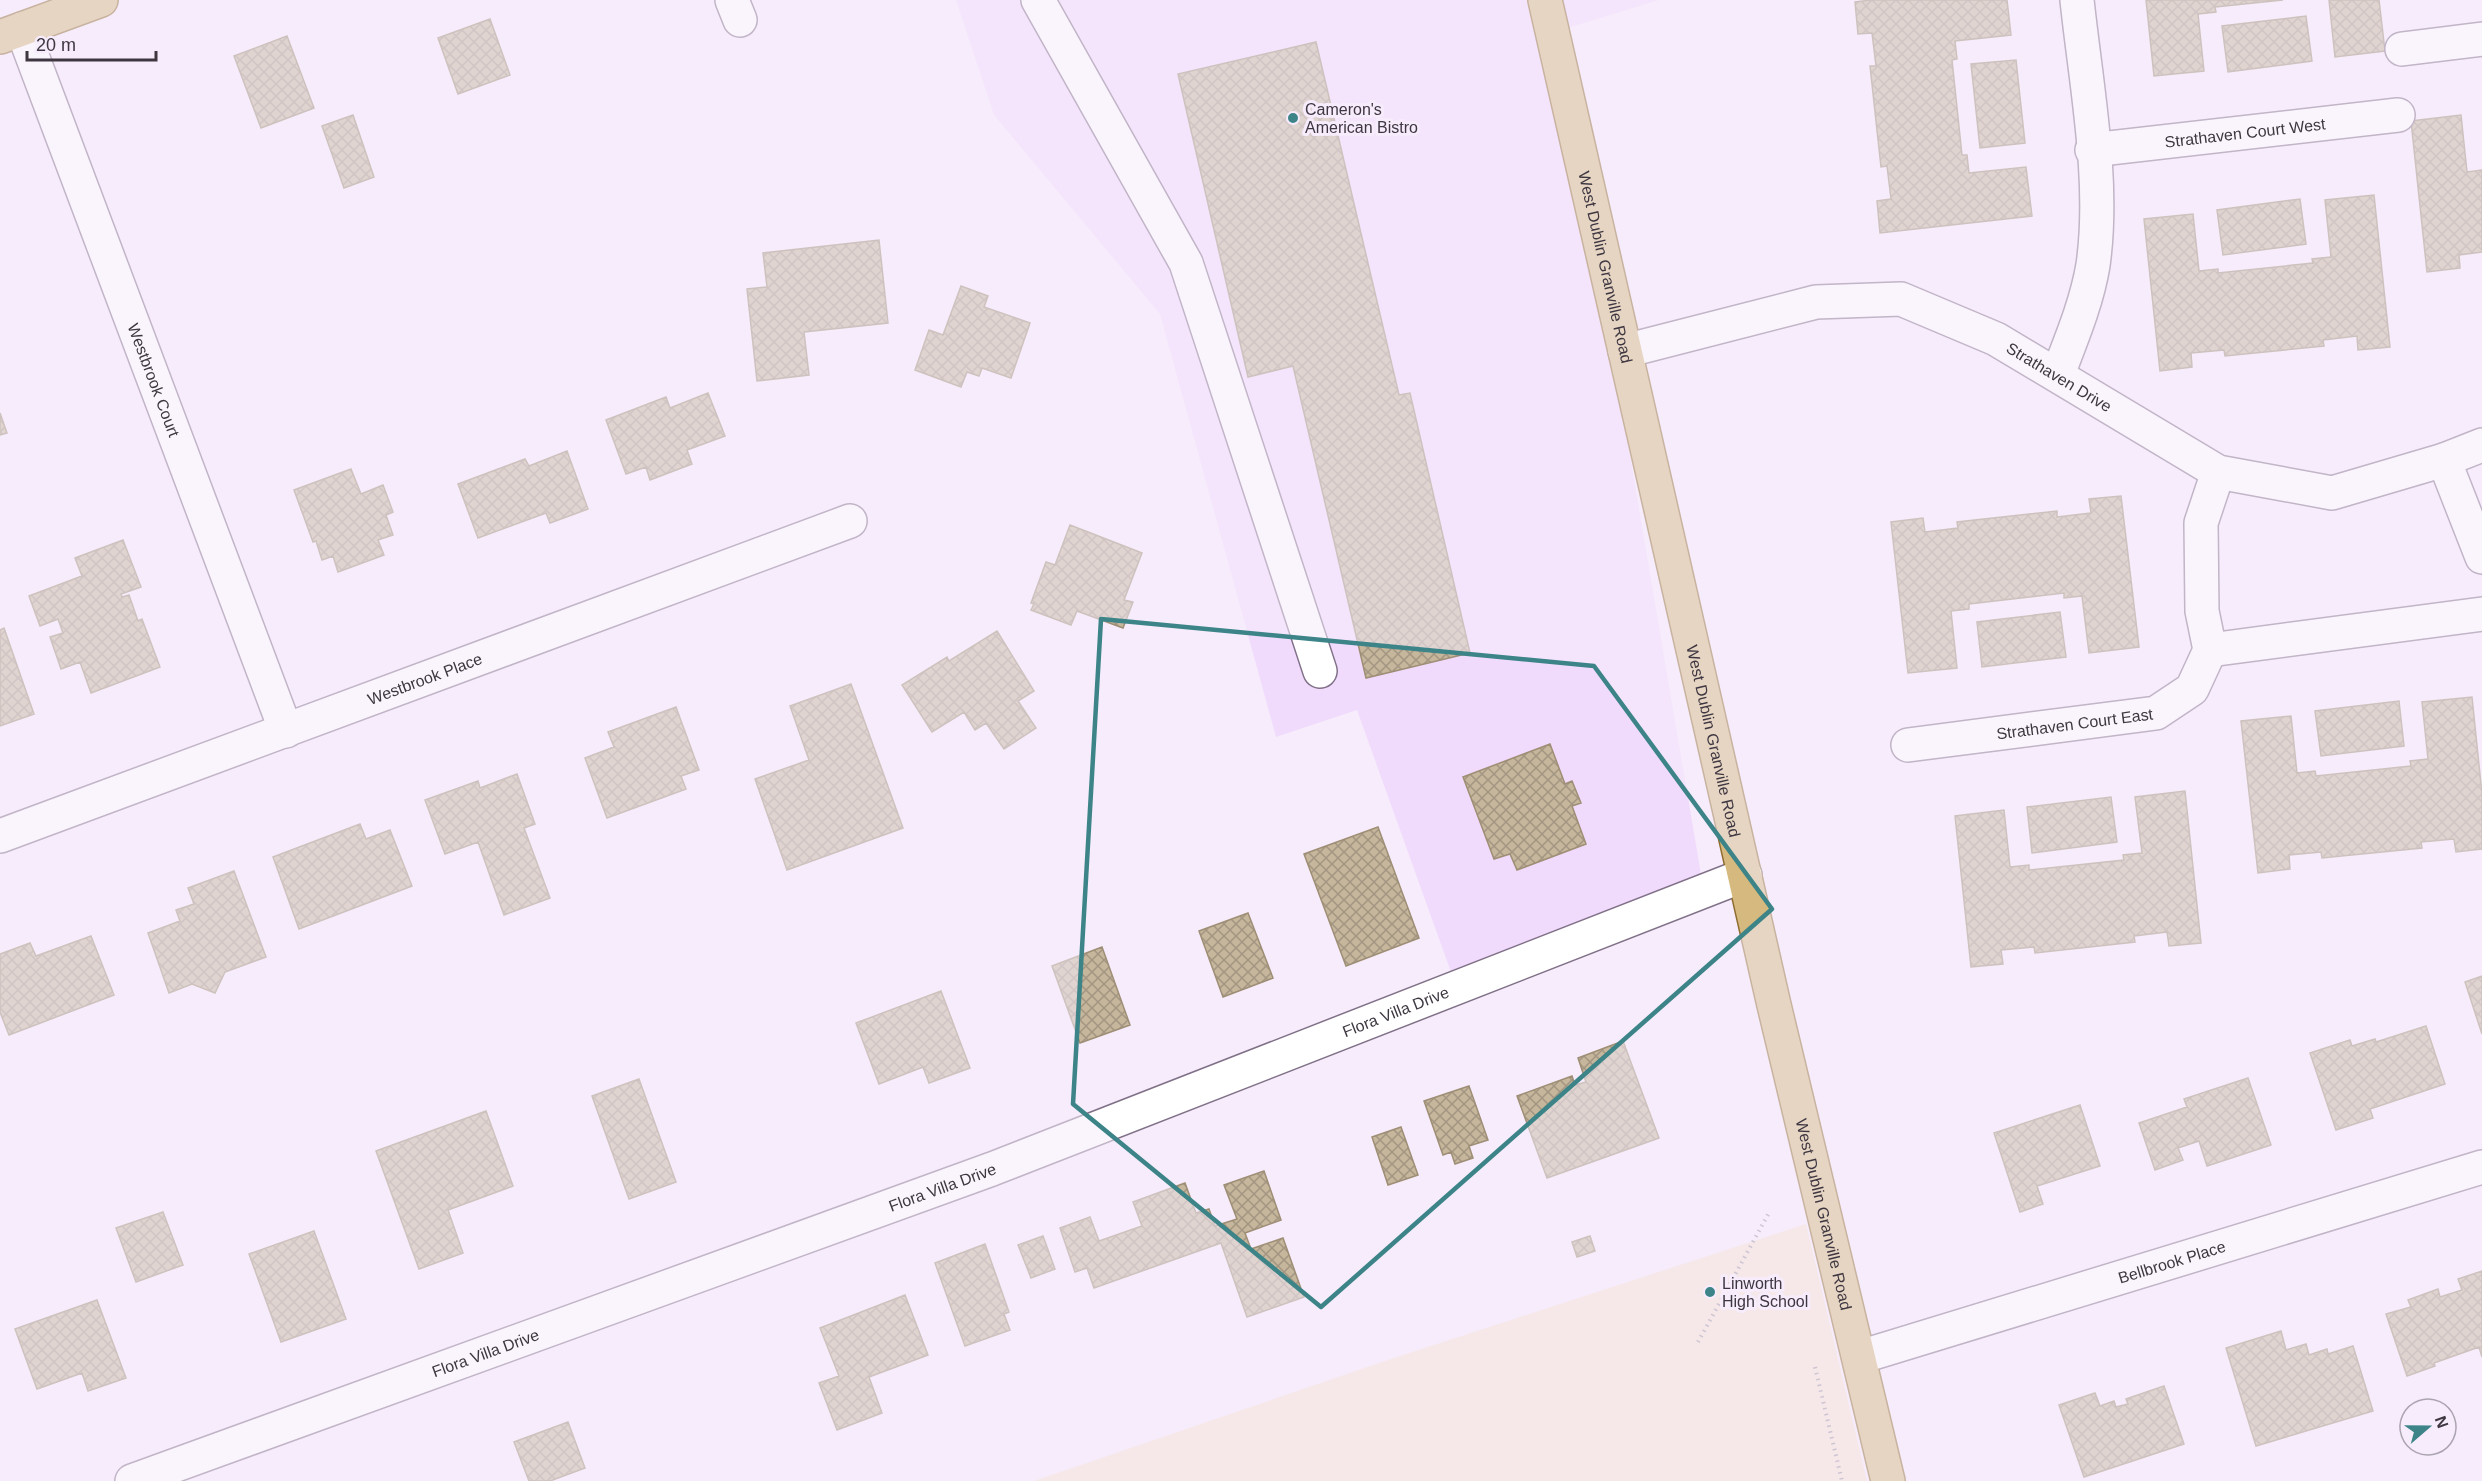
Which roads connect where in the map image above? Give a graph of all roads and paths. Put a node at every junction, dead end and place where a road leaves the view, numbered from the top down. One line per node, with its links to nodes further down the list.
1 (100, 0): 5 (main road)
2 (1038, 0): 19 (street)
3 (1545, 0): 10 (main road, West Dublin Granville Road)
4 (2077, 0): 9 (street)
5 (11, 33): 20 (street, Westbrook Court)
6 (2482, 39): 7 (street)
7 (2402, 49)
8 (2398, 115): 9 (street, Strathaven Court West)
9 (2092, 150): 11 (street)
10 (1624, 351): 11 (street, Strathaven Drive); 23 (main road, West Dublin Granville Road)
11 (2058, 374): 14 (street, Strathaven Drive)
12 (2482, 445): 13 (street, Strathaven Drive)
13 (2444, 460): 14 (street, Strathaven Drive); 16 (street)
14 (2218, 472): 18 (street)
15 (850, 521): 20 (street, Westbrook Place)
16 (2482, 557)
17 (2482, 614): 18 (street)
18 (2210, 650): 21 (street, Strathaven Court East)
19 (1320, 671)
20 (286, 731): 22 (street, Westbrook Place)
21 (1908, 746)
22 (0, 836)
23 (1746, 875): 27 (main road, West Dublin Granville Road); 29 (street, Flora Villa Drive)
24 (2482, 1167): 27 (street, Bellbrook Place)
25 (1770, 1211): 26 (path)
26 (1698, 1342)
27 (1860, 1357): 31 (main road, West Dublin Granville Road)
28 (1815, 1367): 30 (path)
29 (132, 1481)
30 (1842, 1481)
31 (1888, 1481)

